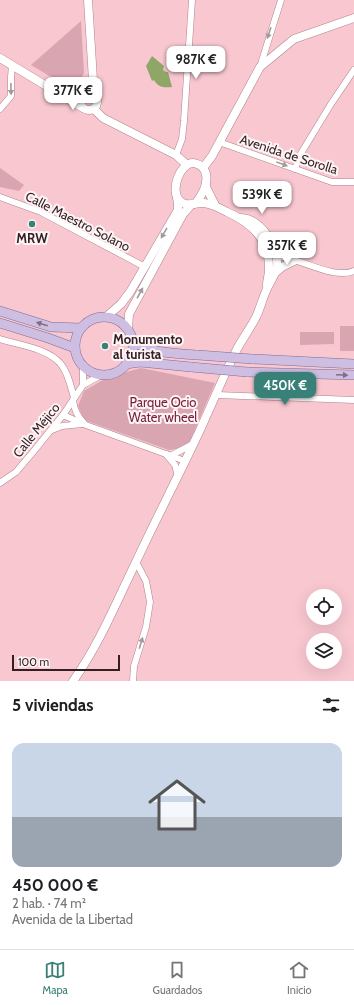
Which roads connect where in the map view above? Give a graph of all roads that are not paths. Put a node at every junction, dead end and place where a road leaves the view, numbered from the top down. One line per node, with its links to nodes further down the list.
1 (88, 0): 9 (main road)
2 (192, 0): 14 (street)
3 (281, 0): 7 (street, one-way to 7)
4 (354, 18): 7 (main road)
5 (0, 58): 6 (main road)
6 (12, 65): 10 (main road); 11 (street, one-way to 11)
7 (260, 66): 13 (main road)
8 (354, 70): 17 (street)
9 (91, 94): 10 (main road); 12 (main road)
10 (83, 108): 12 (main road)
11 (0, 109)
12 (94, 109): 14 (main road)
13 (219, 142): 16 (main road); 17 (street, Avenida de Sorolla, one-way to 17)
14 (176, 154): 15 (main road)
15 (187, 165): 16 (main road); 21 (main road)
16 (203, 168): 19 (main road)
17 (295, 169): 18 (street, Avenida de Sorolla)
18 (354, 182)
19 (206, 187): 22 (main road); 23 (main road)
20 (0, 197): 29 (street, Calle Maestro Solano)
21 (177, 198): 22 (main road); 29 (main road, one-way to 29)
22 (193, 204): 23 (main road); 36 (main road, one-way to 22)
23 (215, 205): 24 (main road)
24 (241, 218): 25 (main road); 26 (main road)
25 (254, 229): 27 (main road); 31 (main road)
26 (268, 238): 27 (main road); 28 (main road)
27 (276, 256): 28 (street); 31 (main road)
28 (294, 261): 30 (street); 31 (main road)
29 (145, 267): 33 (main road)
30 (354, 271)
31 (271, 273): 46 (main road)
32 (0, 311): 35 (main road, one-way to 32)
33 (106, 316): 35 (main road); 36 (main road)
34 (0, 323): 39 (main road)
35 (81, 328): 39 (main road)
36 (128, 329): 38 (main road)
37 (0, 339): 47 (street)
38 (132, 340): 40 (main road); 41 (main road, bridge)
39 (75, 348): 42 (main road)
40 (126, 364): 43 (main road); 44 (main road, one-way to 44, bridge)
41 (354, 364)
42 (83, 366): 43 (main road); 45 (street)
43 (104, 374): 45 (street, Calle Méjico)
44 (354, 375)
45 (83, 385): 47 (street, Calle Méjico)
46 (217, 394): 48 (street); 52 (main road)
47 (74, 399): 49 (street, Calle Méjico); 50 (street)
48 (354, 400)
49 (63, 415): 50 (street); 51 (street, Calle Méjico)
50 (84, 424): 51 (street); 53 (street)
51 (51, 430): 56 (street, Calle Méjico)
52 (193, 444): 53 (street); 54 (main road)
53 (169, 454): 54 (street); 55 (street)
54 (185, 461): 55 (main road)
55 (178, 476): 57 (main road)
56 (0, 483)
57 (136, 562): 58 (main road); 59 (street, one-way to 57)
58 (73, 681)
59 (133, 681)

